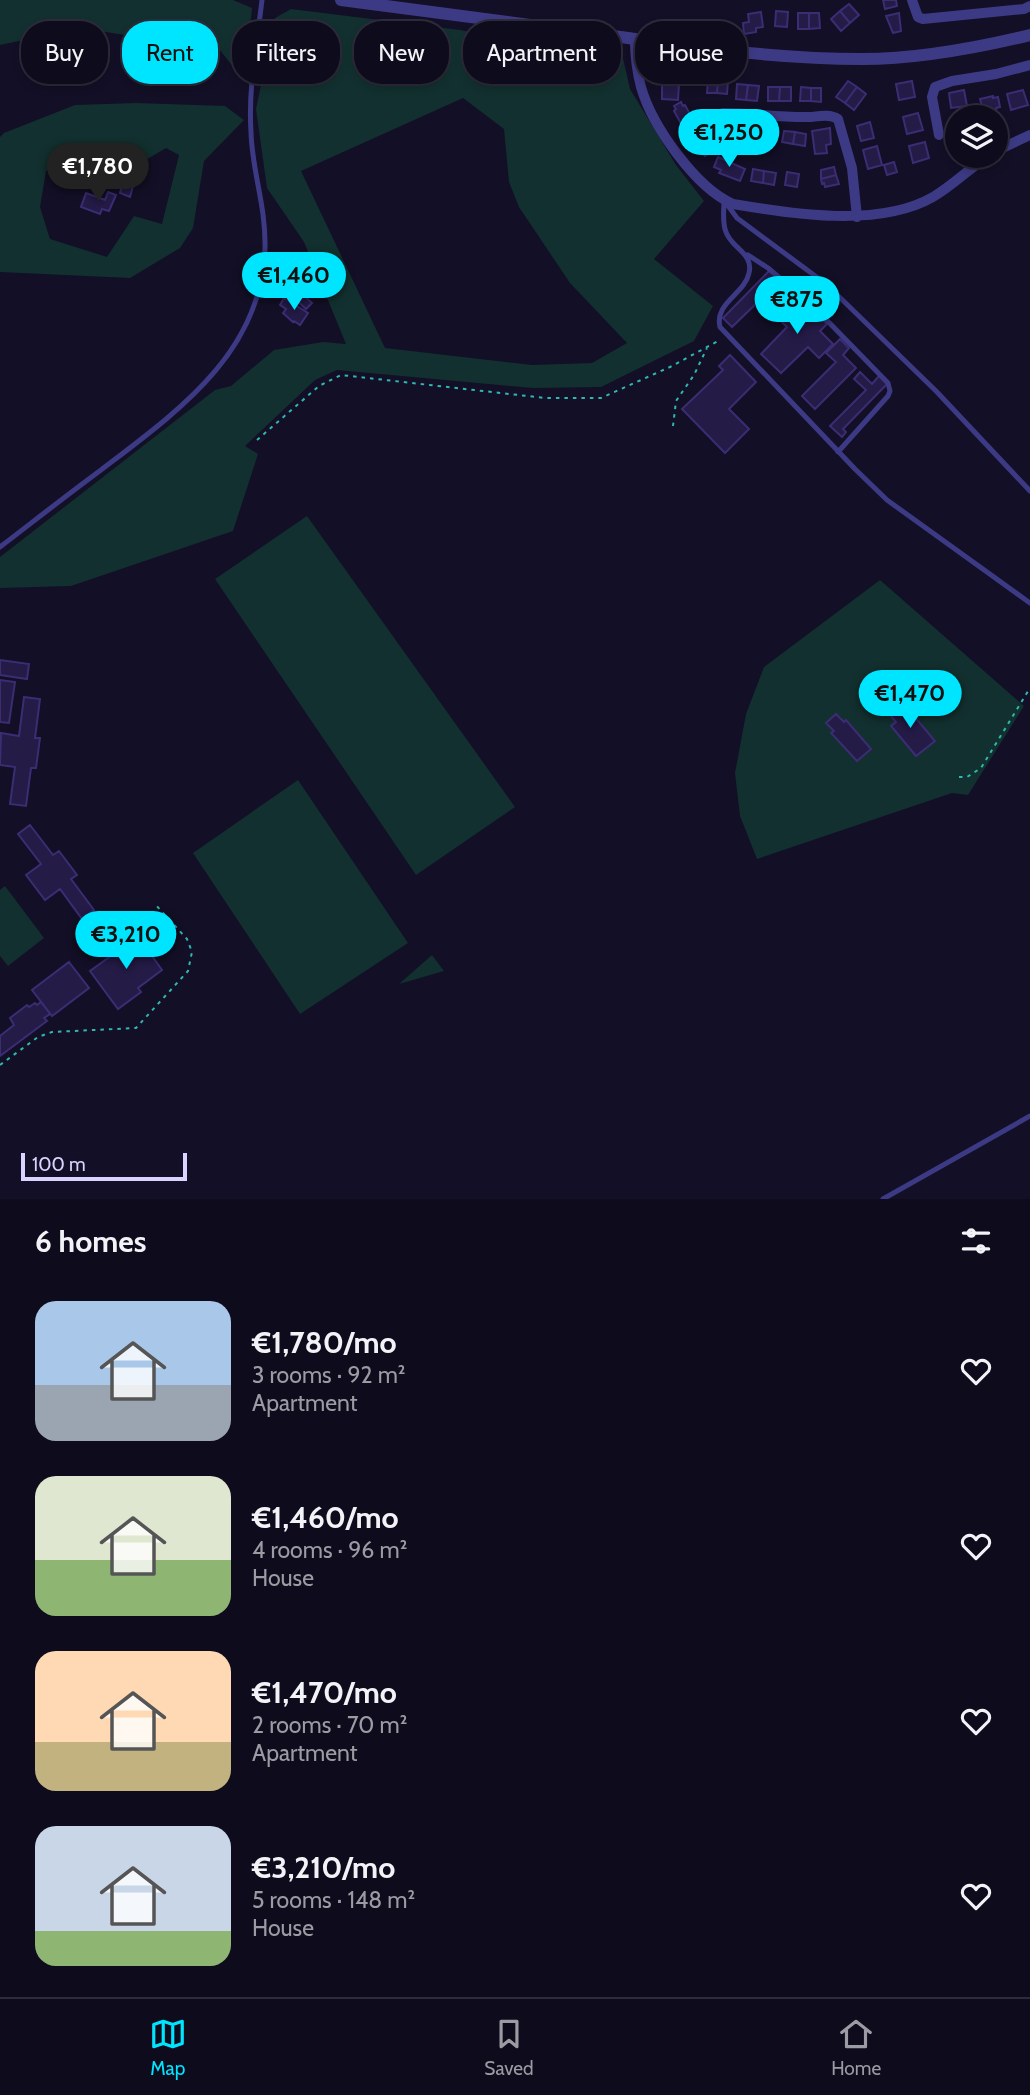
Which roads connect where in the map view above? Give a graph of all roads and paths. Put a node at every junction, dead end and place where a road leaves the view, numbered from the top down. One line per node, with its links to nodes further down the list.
1 (262, 0): 24 (lane)
2 (346, 0): 6 (street)
3 (912, 0): 4 (street)
4 (1030, 6)
5 (1030, 34): 7 (street)
6 (635, 39)
7 (747, 53)
8 (1030, 65): 11 (street)
9 (642, 84): 15 (street)
10 (723, 113): 16 (street)
11 (939, 135)
12 (1030, 135): 13 (street)
13 (1008, 145)
14 (972, 168): 16 (street)
15 (723, 200): 16 (street); 17 (lane); 23 (lane)
16 (857, 217)
17 (742, 252): 18 (lane); 22 (lane)
18 (727, 336): 19 (path); 22 (lane)
19 (707, 347): 20 (path); 21 (path)
20 (673, 426)
21 (257, 440)
22 (838, 452): 25 (lane)
23 (1030, 491)
24 (0, 547)
25 (1030, 603)
26 (1030, 688): 27 (path)
27 (959, 777)
28 (154, 903): 29 (path)
29 (0, 1065)
30 (1030, 1116): 31 (lane)
31 (883, 1199)

